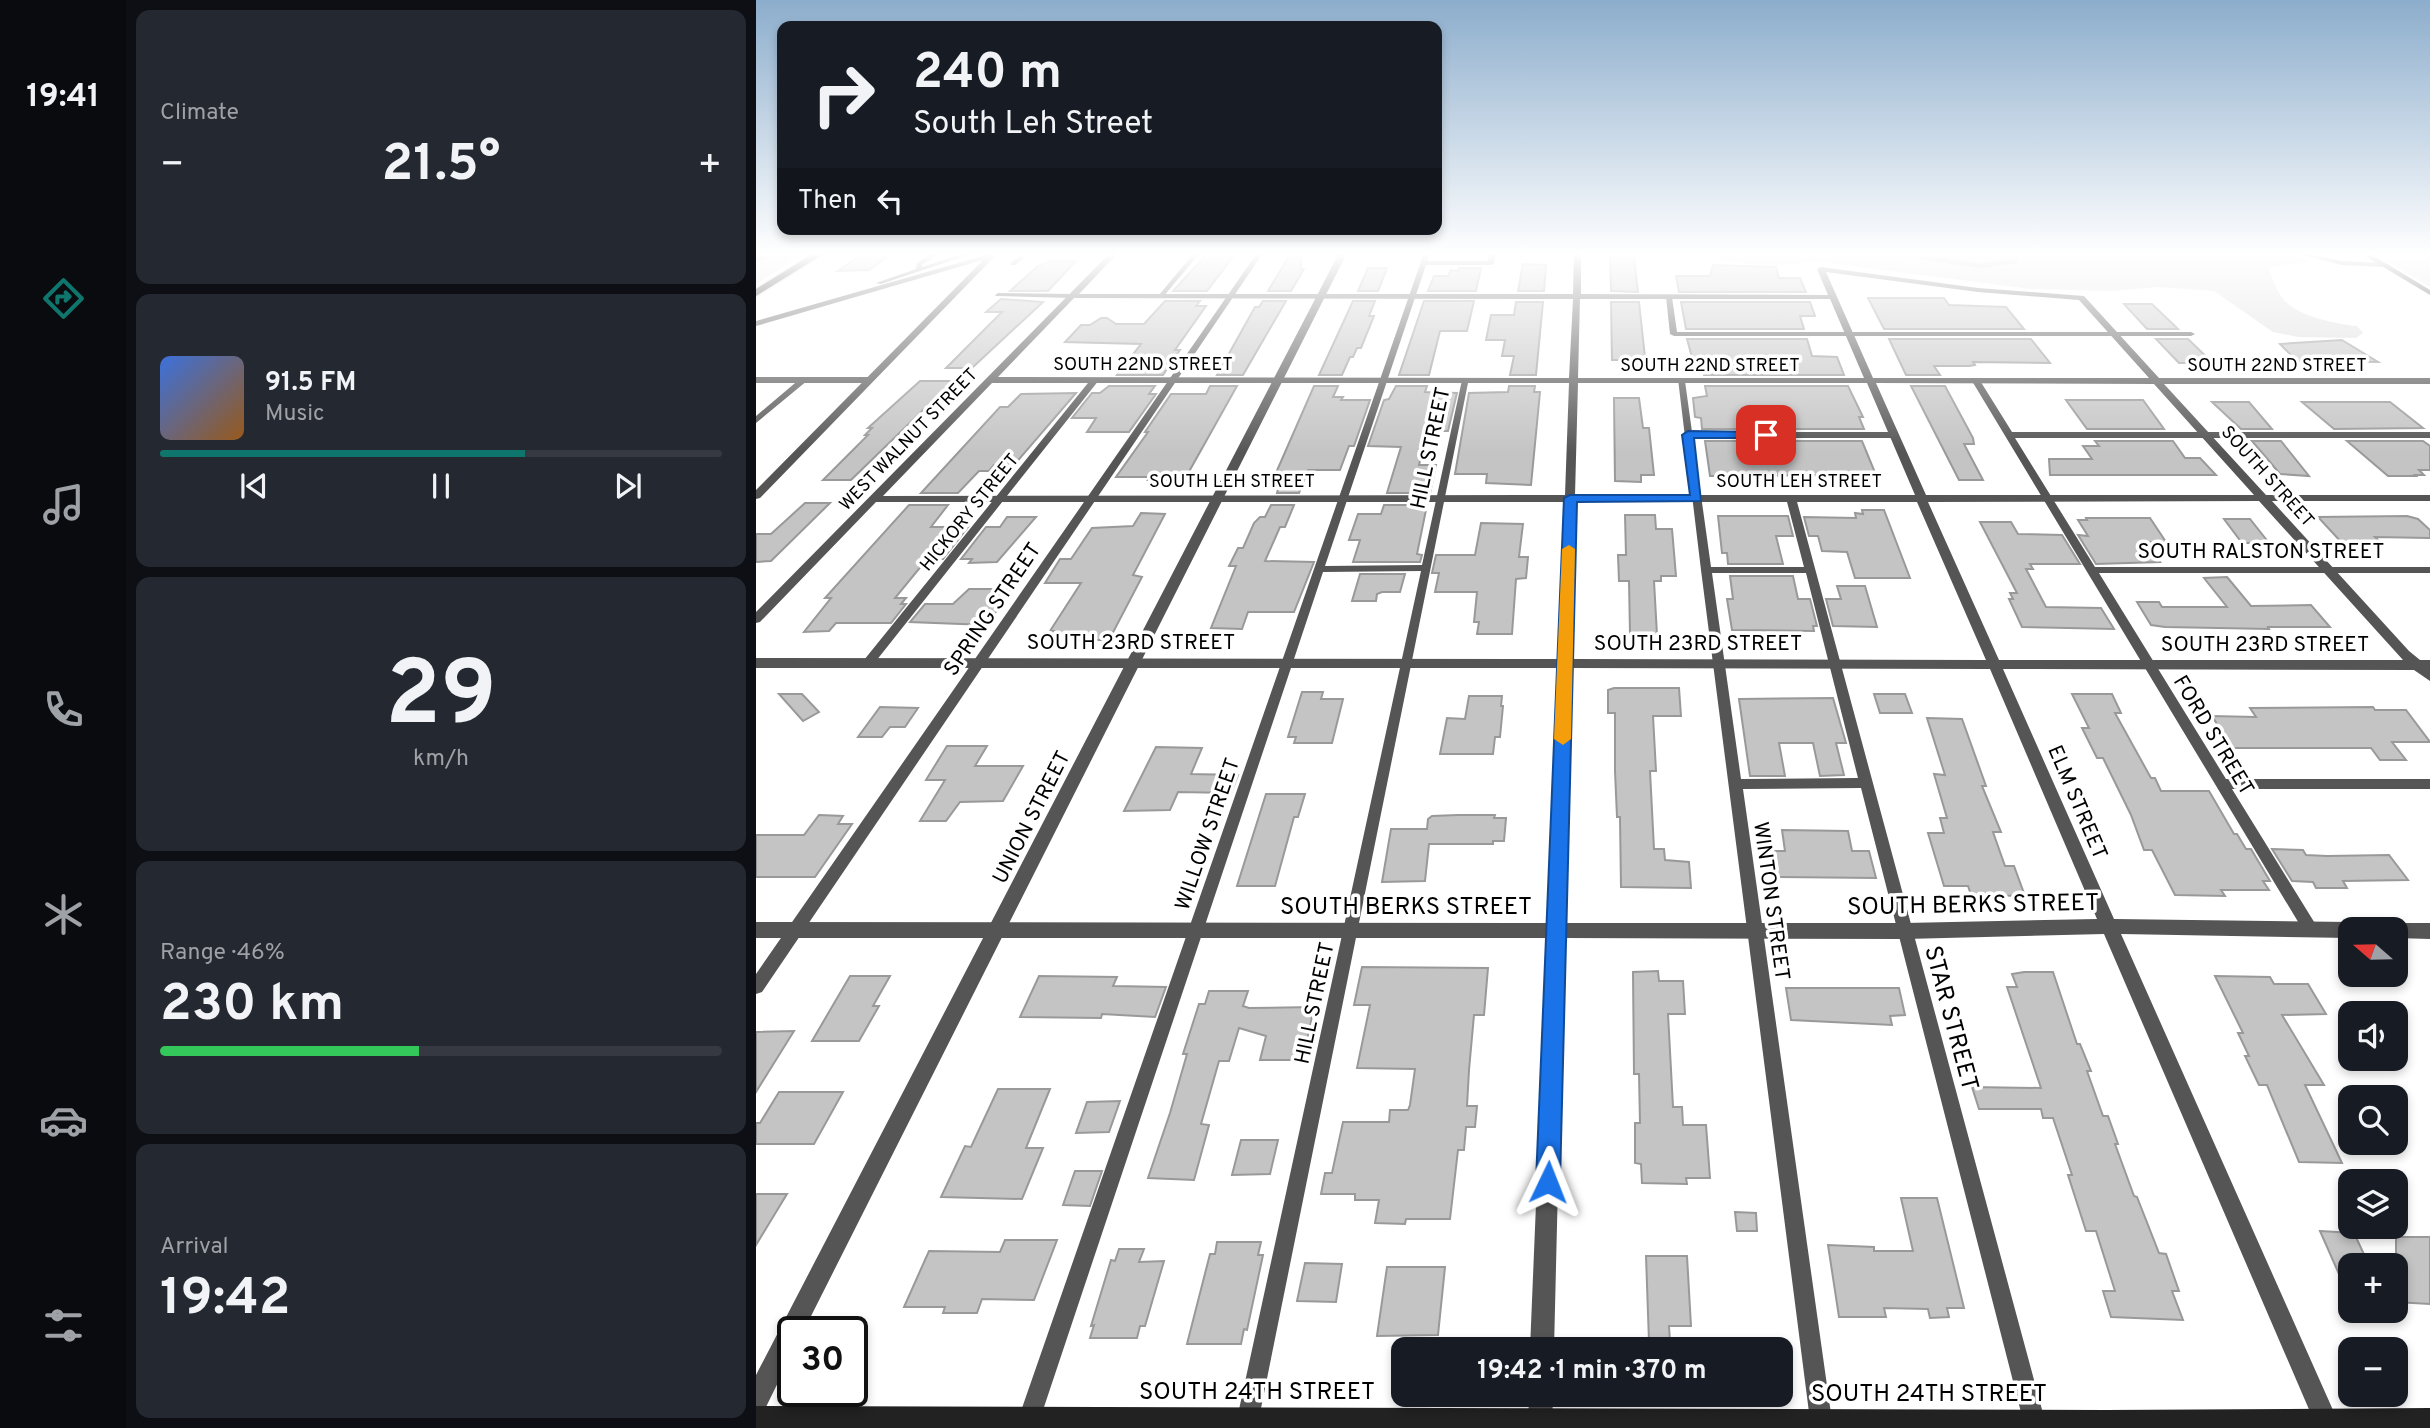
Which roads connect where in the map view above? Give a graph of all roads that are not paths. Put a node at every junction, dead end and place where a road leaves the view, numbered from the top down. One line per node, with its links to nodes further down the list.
1 (928, 320): 15 (street)
2 (1049, 320): 16 (street, WEST WALNUT STREET)
3 (1214, 320): 18 (lane, SPRING STREET)
4 (1308, 320): 19 (street, UNION STREET)
5 (1404, 320): 20 (lane, WILLOW STREET)
6 (1576, 320): 22 (street)
7 (1672, 320): 10 (lane)
8 (1843, 320): 10 (street, ELM STREET)
9 (2100, 320): 12 (street, SOUTH STREET)
10 (1850, 334): 12 (lane); 24 (street, ELM STREET)
11 (2191, 334): 12 (lane)
12 (2114, 335): 26 (street, SOUTH STREET)
13 (756, 380): 14 (street)
14 (804, 380): 15 (street); 28 (lane)
15 (868, 380): 34 (street)
16 (990, 380): 17 (street, SOUTH 22ND STREET); 46 (street, WEST WALNUT STREET)
17 (1095, 380): 18 (street, SOUTH 22ND STREET); 47 (lane, HICKORY STREET)
18 (1172, 380): 19 (street, SOUTH 22ND STREET); 35 (lane, SPRING STREET)
19 (1278, 380): 20 (street, SOUTH 22ND STREET); 36 (street, UNION STREET)
20 (1384, 380): 21 (street, SOUTH 22ND STREET); 37 (lane, WILLOW STREET)
21 (1466, 380): 22 (street, SOUTH 22ND STREET); 38 (lane, HILL STREET)
22 (1574, 380): 23 (street, SOUTH 22ND STREET); 39 (street)
23 (1681, 381): 24 (street, SOUTH 22ND STREET); 29 (lane, WINTON STREET)
24 (1870, 381): 25 (street, SOUTH 22ND STREET); 30 (street, ELM STREET)
25 (1976, 381): 26 (street, SOUTH 22ND STREET); 31 (lane, FORD STREET)
26 (2156, 381): 27 (street, SOUTH 22ND STREET); 32 (street, SOUTH STREET)
27 (2430, 381)
28 (756, 421)
29 (1688, 435): 30 (lane); 40 (lane, WINTON STREET)
30 (1895, 435): 42 (street, ELM STREET)
31 (2008, 435): 32 (lane); 43 (lane, FORD STREET)
32 (2205, 435): 33 (lane); 44 (street, SOUTH STREET)
33 (2430, 435)
34 (756, 496)
35 (1091, 498): 36 (street, SOUTH LEH STREET); 47 (street, SOUTH LEH STREET); 58 (lane, SPRING STREET)
36 (1217, 498): 37 (street, SOUTH LEH STREET); 59 (street, UNION STREET)
37 (1343, 498): 38 (street, SOUTH LEH STREET); 49 (lane, WILLOW STREET)
38 (1441, 498): 39 (street, SOUTH LEH STREET); 48 (lane, HILL STREET)
39 (1570, 498): 40 (street, SOUTH LEH STREET); 62 (street)
40 (1697, 498): 41 (street, SOUTH LEH STREET); 50 (lane, WINTON STREET)
41 (1791, 498): 42 (street, SOUTH LEH STREET); 51 (lane, STAR STREET)
42 (1922, 498): 43 (street, SOUTH LEH STREET); 65 (street, ELM STREET)
43 (2047, 498): 44 (street, SOUTH LEH STREET); 52 (lane, FORD STREET)
44 (2262, 498): 45 (street, SOUTH LEH STREET); 53 (street, SOUTH STREET)
45 (2430, 498)
46 (874, 499): 47 (street, SOUTH LEH STREET); 55 (street, WEST WALNUT STREET)
47 (1000, 499): 57 (lane, HICKORY STREET)
48 (1426, 568): 49 (lane); 61 (lane, HILL STREET)
49 (1320, 569): 60 (lane, WILLOW STREET)
50 (1706, 570): 51 (lane); 63 (lane, WINTON STREET)
51 (1810, 570): 64 (lane, STAR STREET)
52 (2091, 570): 53 (lane, SOUTH RALSTON STREET); 66 (lane, FORD STREET)
53 (2327, 570): 54 (lane, SOUTH RALSTON STREET); 67 (street, SOUTH STREET)
54 (2430, 570)
55 (756, 619)
56 (756, 663): 57 (street, SOUTH 23RD STREET)
57 (868, 663): 58 (street, SOUTH 23RD STREET)
58 (978, 663): 59 (street, SOUTH 23RD STREET); 75 (lane, SPRING STREET)
59 (1133, 663): 60 (street, SOUTH 23RD STREET); 76 (street, UNION STREET)
60 (1287, 663): 61 (street, SOUTH 23RD STREET); 77 (lane, WILLOW STREET)
61 (1406, 664): 62 (street, SOUTH 23RD STREET); 78 (lane, HILL STREET)
62 (1565, 664): 63 (street, SOUTH 23RD STREET); 79 (street)
63 (1719, 664): 64 (street, SOUTH 23RD STREET); 70 (lane, WINTON STREET)
64 (1835, 664): 65 (street, SOUTH 23RD STREET); 69 (lane, STAR STREET)
65 (1995, 664): 66 (street, SOUTH 23RD STREET); 73 (street, ELM STREET)
66 (2149, 665): 67 (street, SOUTH 23RD STREET); 71 (lane, FORD STREET)
67 (2425, 665): 68 (street, SOUTH STREET)
68 (2430, 676)
69 (1866, 783): 70 (lane); 85 (lane, STAR STREET)
70 (1735, 784): 82 (lane, WINTON STREET)
71 (2221, 784): 72 (lane); 80 (lane, FORD STREET)
72 (2430, 784)
73 (2109, 926): 80 (street, SOUTH BERKS STREET); 85 (street, SOUTH BERKS STREET); 95 (street, ELM STREET)
74 (756, 930): 75 (street, SOUTH BERKS STREET)
75 (795, 930): 76 (street, SOUTH BERKS STREET); 86 (lane, SPRING STREET)
76 (996, 930): 77 (street, SOUTH BERKS STREET); 88 (street, UNION STREET)
77 (1196, 930): 78 (street, SOUTH BERKS STREET); 91 (lane, WILLOW STREET)
78 (1350, 930): 79 (street, SOUTH BERKS STREET); 92 (lane, HILL STREET)
79 (1556, 930): 82 (street, SOUTH BERKS STREET); 87 (street)
80 (2311, 930): 81 (street, SOUTH BERKS STREET)
81 (2338, 930)
82 (1755, 931): 85 (street, SOUTH BERKS STREET); 94 (lane, WINTON STREET)
83 (2408, 931): 84 (street)
84 (2430, 931)
85 (1905, 932): 96 (lane, STAR STREET)
86 (756, 987)
87 (1542, 1337)
88 (756, 1400)
89 (756, 1418): 91 (main road, SOUTH 24TH STREET)
90 (2430, 1420): 95 (main road, SOUTH 24TH STREET)
91 (1028, 1423): 92 (main road, SOUTH 24TH STREET)
92 (1247, 1424): 93 (main road, SOUTH 24TH STREET)
93 (1540, 1424): 94 (main road, SOUTH 24TH STREET)
94 (1822, 1424): 96 (main road, SOUTH 24TH STREET)
95 (2328, 1424): 96 (main road, SOUTH 24TH STREET)
96 (2035, 1425)

